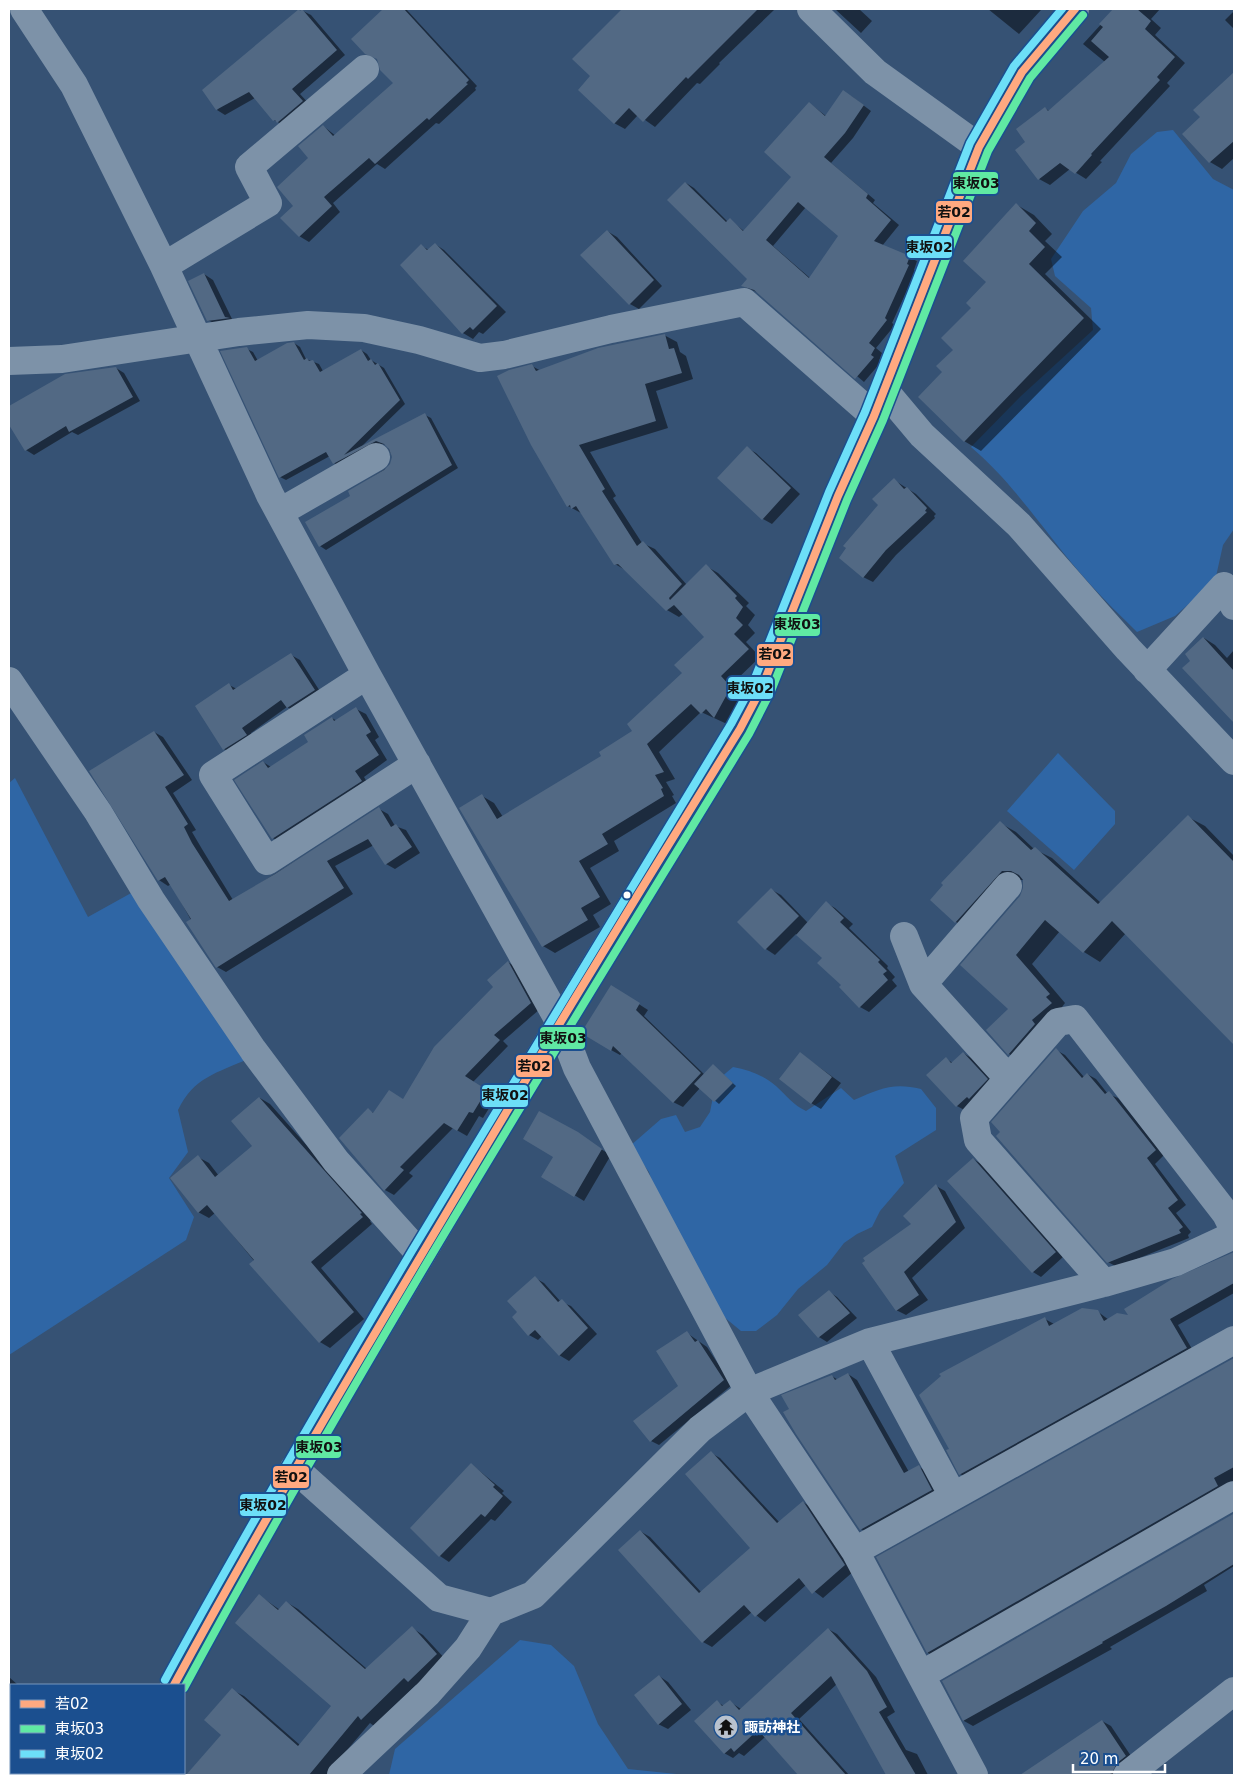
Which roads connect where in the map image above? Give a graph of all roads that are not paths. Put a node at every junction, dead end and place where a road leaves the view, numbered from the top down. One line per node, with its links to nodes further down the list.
1 (24, 9): 6 (street)
2 (811, 9): 5 (street)
3 (1075, 9): 5 (main road)
4 (365, 68): 6 (street)
5 (979, 147): 9 (main road)
6 (164, 266): 7 (street)
7 (196, 339): 8 (street); 10 (street); 12 (street)
8 (9, 361)
9 (885, 391): 10 (main road); 14 (street)
10 (874, 416): 22 (main road)
11 (376, 457): 12 (street)
12 (280, 512): 15 (street)
13 (1234, 606): 14 (street)
14 (1147, 670): 17 (street)
15 (367, 674): 18 (street); 18 (street)
16 (9, 681): 26 (street)
17 (1234, 761)
18 (417, 764): 22 (street)
19 (1008, 886): 21 (street)
20 (904, 936): 21 (street)
21 (923, 984): 23 (street)
22 (560, 1020): 26 (main road); 30 (street)
23 (1008, 1078): 24 (street); 27 (street)
24 (1234, 1230)
25 (1234, 1235): 27 (street)
26 (421, 1255): 31 (main road)
27 (1104, 1283): 29 (street)
28 (1234, 1340): 33 (street)
29 (870, 1342): 30 (street); 33 (street)
30 (749, 1392): 34 (street); 35 (street)
31 (294, 1468): 35 (street); 37 (main road)
32 (1234, 1495): 36 (street)
33 (953, 1496): 34 (street)
34 (854, 1551): 36 (street)
35 (491, 1612): 39 (street)
36 (922, 1675): 40 (street)
37 (175, 1684)
38 (1234, 1691): 41 (street)
39 (341, 1775)
40 (974, 1775)
41 (1128, 1775)

